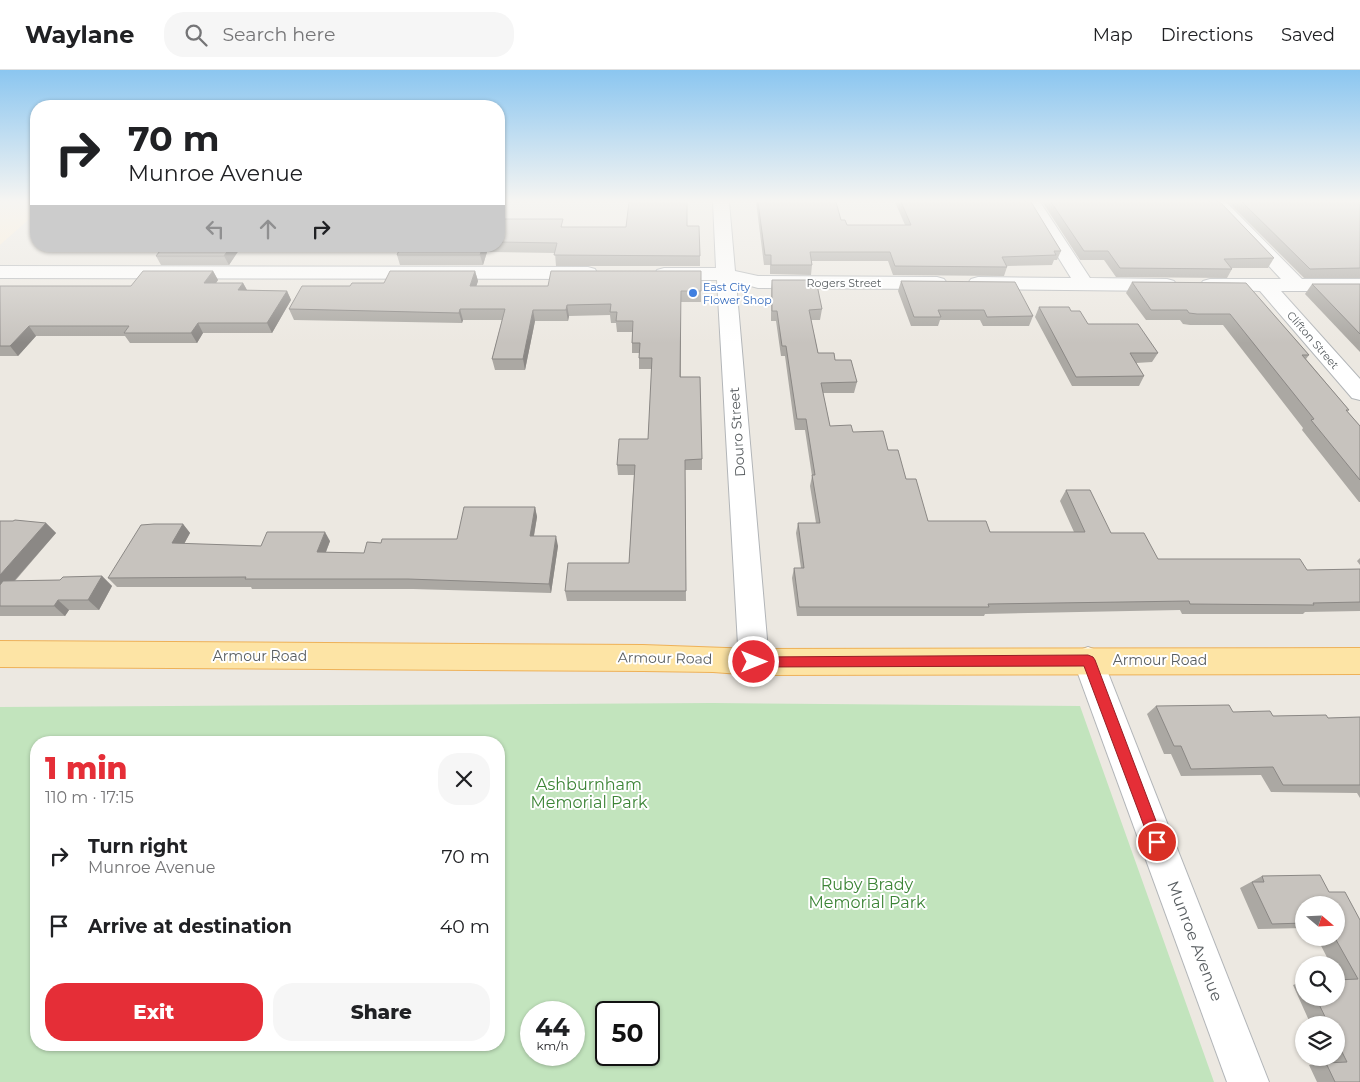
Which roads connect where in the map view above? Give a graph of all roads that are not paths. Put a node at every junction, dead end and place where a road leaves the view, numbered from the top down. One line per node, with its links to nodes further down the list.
1 (724, 249): 7 (street, Douro Street)
2 (1062, 249): 8 (street)
3 (1263, 249): 9 (street)
4 (0, 272): 5 (street)
5 (604, 274)
6 (643, 274): 7 (street, Rogers Street)
7 (725, 274): 8 (street, Rogers Street); 16 (street, Douro Street)
8 (1084, 284): 11 (street, Rogers Street)
9 (1297, 285): 10 (street, Rogers Street); 11 (street, Rogers Street)
10 (1360, 285)
11 (1266, 286): 12 (street, Clifton Street)
12 (1360, 393)
13 (0, 654): 16 (main road, Armour Road)
14 (1088, 660): 15 (main road, Armour Road); 16 (main road, Armour Road); 17 (street, Munroe Avenue)
15 (1360, 660)
16 (754, 662)
17 (1248, 1082)

